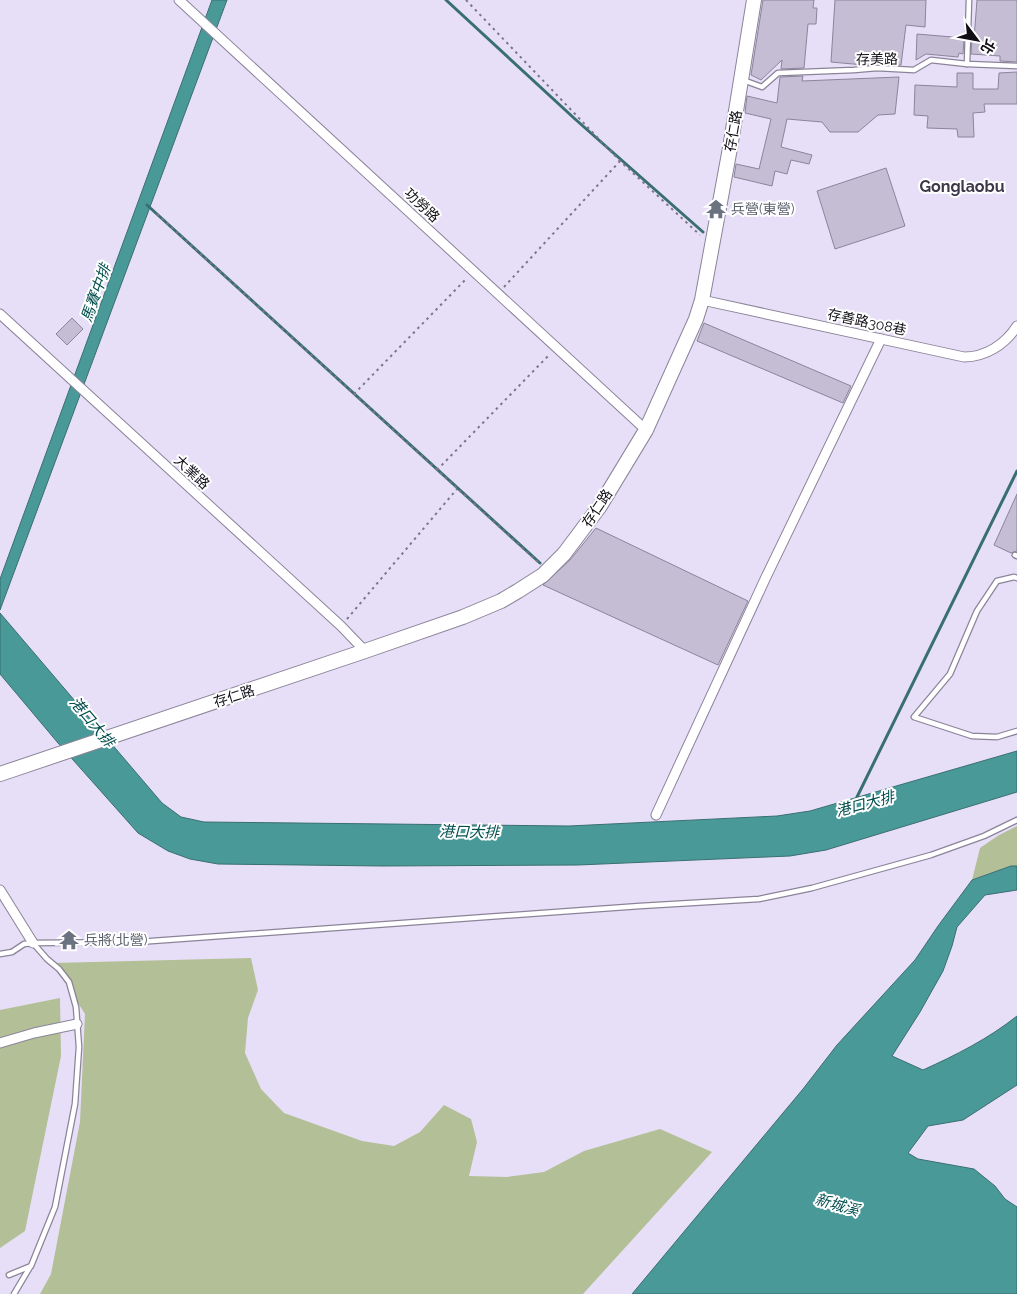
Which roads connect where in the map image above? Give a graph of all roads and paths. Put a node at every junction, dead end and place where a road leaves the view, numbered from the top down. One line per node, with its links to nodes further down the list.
1 (179, 0): 11 (street, 功勞路)
2 (466, 0): 8 (path)
3 (754, 0): 7 (street, 存仁路)
4 (969, 0): 5 (lane)
5 (967, 64): 6 (lane, 存美路); 7 (lane, 存美路)
6 (1017, 66)
7 (742, 80): 13 (street, 存仁路)
8 (620, 161): 10 (path); 12 (path)
9 (157, 214): 18 (path)
10 (700, 235)
11 (474, 271): 12 (street, 功勞路); 18 (path)
12 (498, 294): 17 (street, 功勞路)
13 (702, 300): 16 (street, 存善路308巷); 19 (street, 存仁路)
14 (0, 314): 24 (street, 大業路)
15 (1017, 326): 16 (street, 存善路308巷)
16 (881, 339): 28 (street)
17 (556, 348): 19 (street, 功勞路); 20 (path)
18 (354, 394): 20 (path)
19 (646, 430): 25 (street, 存仁路)
20 (437, 470): 21 (path)
21 (457, 490): 22 (path); 24 (path)
22 (539, 563)
23 (1017, 578): 26 (lane)
24 (341, 626): 25 (street, 大業路)
25 (365, 651): 27 (street, 存仁路)
26 (1017, 731)
27 (0, 774)
28 (656, 815)
29 (1017, 820): 31 (lane)
30 (0, 890): 31 (street)
31 (32, 943): 32 (lane); 33 (lane)
32 (0, 954)
33 (77, 1024): 34 (street); 35 (lane)
34 (0, 1043)
35 (31, 1266): 36 (lane); 37 (lane)
36 (9, 1275)
37 (14, 1294)

